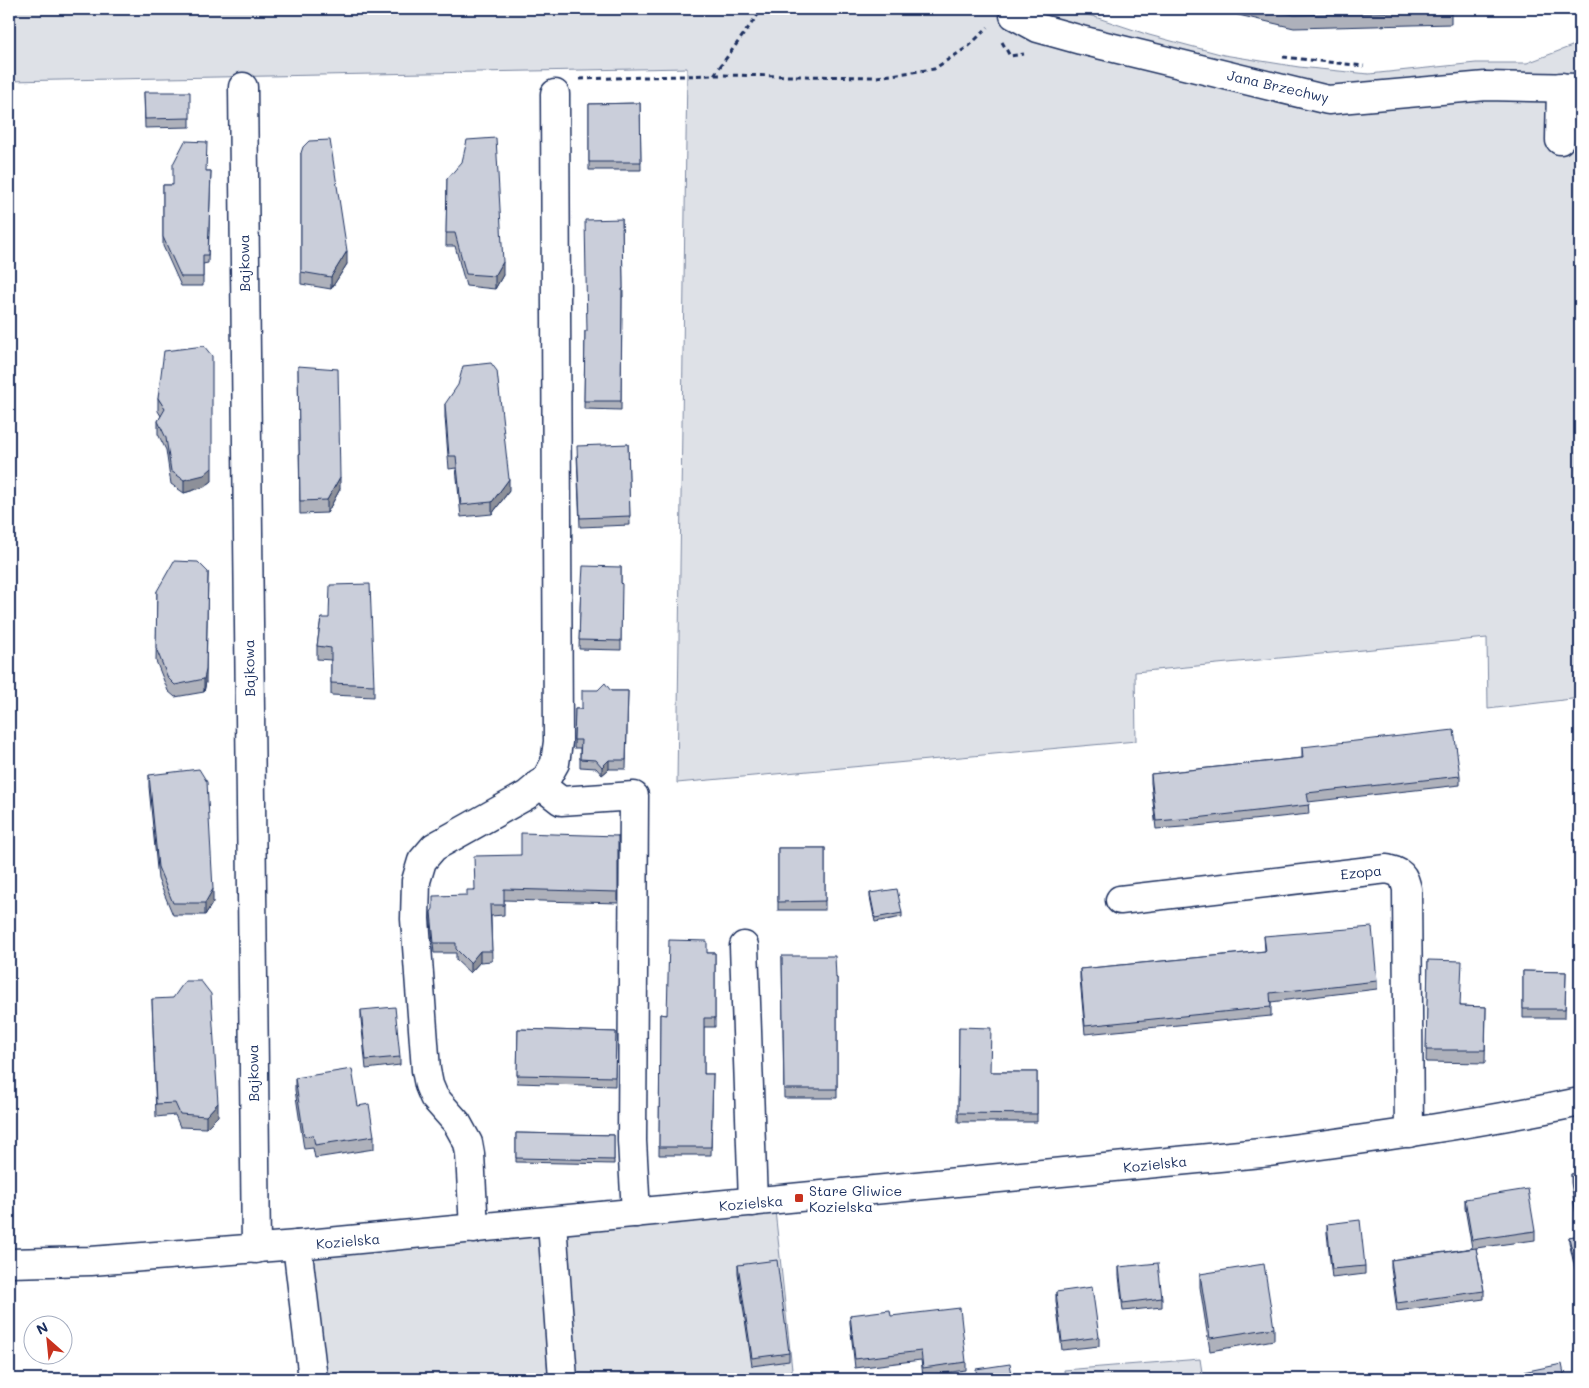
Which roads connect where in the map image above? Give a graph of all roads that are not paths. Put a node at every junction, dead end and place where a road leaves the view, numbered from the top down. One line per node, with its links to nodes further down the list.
1 (1015, 12): 3 (street, Jana Brzechwy)
2 (242, 87): 16 (street, Bajkowa)
3 (1571, 87): 5 (street)
4 (555, 94): 6 (street)
5 (1560, 140)
6 (539, 784): 12 (street); 14 (street)
7 (1120, 900): 10 (street, Ezopa)
8 (744, 946): 11 (street)
9 (1580, 1102): 10 (street, Kozielska)
10 (1409, 1133): 11 (street, Kozielska)
11 (753, 1202): 12 (street, Kozielska)
12 (636, 1213): 13 (street, Kozielska)
13 (552, 1222): 14 (street, Kozielska); 19 (street)
14 (474, 1229): 15 (street, Kozielska)
15 (297, 1245): 16 (street, Kozielska); 18 (street)
16 (256, 1249): 17 (street, Kozielska)
17 (9, 1263)
18 (313, 1379)
19 (563, 1379)

